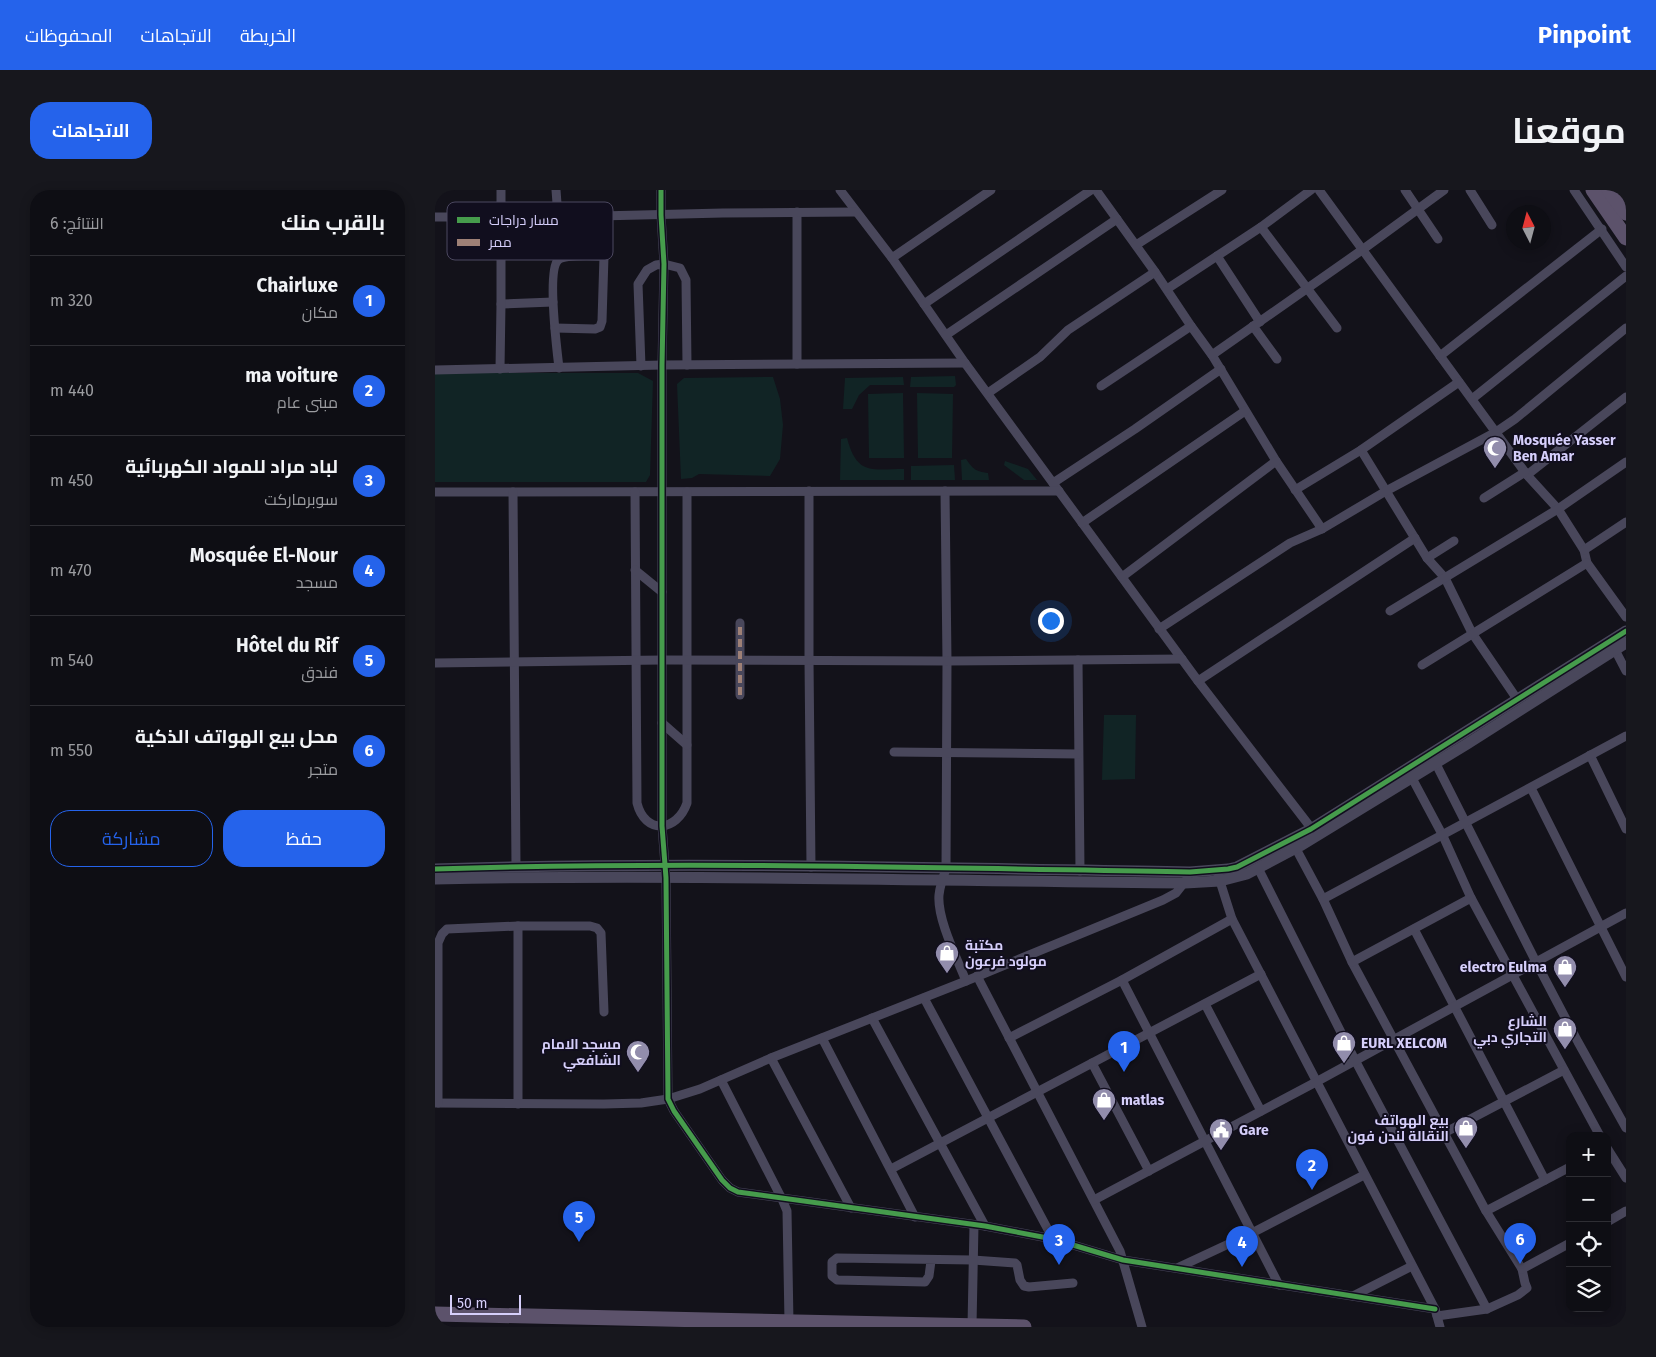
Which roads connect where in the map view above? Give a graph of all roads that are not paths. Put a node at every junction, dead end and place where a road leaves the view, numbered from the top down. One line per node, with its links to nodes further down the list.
1 (661, 190): 19 (street)
2 (840, 190): 17 (street)
3 (991, 190): 30 (street)
4 (1091, 190): 42 (street)
5 (1096, 190): 21 (street)
6 (1221, 190): 27 (street)
7 (1311, 190): 23 (street)
8 (1319, 190): 28 (street)
9 (1405, 190): 15 (street)
10 (1444, 190): 15 (street)
11 (1470, 190): 22 (street)
12 (1574, 190): 24 (street)
13 (1593, 190): 25 (main road)
14 (1609, 190): 18 (main road)
15 (1417, 208): 26 (street); 28 (street)
16 (797, 212): 17 (street); 19 (street); 53 (street)
17 (855, 212): 30 (street)
18 (1626, 214)
19 (661, 215): 20 (street); 34 (street)
20 (613, 216)
21 (1117, 219): 27 (street); 48 (street)
22 (1492, 225)
23 (1261, 227): 29 (street); 38 (street)
24 (1602, 229): 35 (street); 50 (street)
25 (1626, 238)
26 (1438, 239)
27 (1136, 245): 36 (street)
28 (1362, 250): 38 (street); 50 (street)
29 (1217, 256): 39 (street); 43 (street)
30 (892, 258): 42 (street)
31 (501, 260): 41 (street)
32 (558, 260): 40 (street)
33 (604, 260): 45 (street)
34 (664, 264): 54 (street); 55 (street); 56 (street)
35 (1626, 266)
36 (1155, 272): 39 (street); 63 (street)
37 (1626, 276): 65 (street)
38 (1307, 288): 43 (street); 46 (street)
39 (1167, 289): 44 (street)
40 (553, 302): 41 (street); 45 (street)
41 (501, 304): 58 (street)
42 (924, 304): 48 (street)
43 (1256, 324): 49 (street); 51 (street)
44 (1191, 326): 49 (street); 62 (street)
45 (555, 328): 57 (street)
46 (1337, 328)
47 (1626, 328): 67 (street)
48 (946, 336): 52 (street)
49 (1212, 355): 59 (street)
50 (1440, 356): 61 (street)
51 (1277, 359)
52 (965, 362): 53 (street); 63 (street)
53 (797, 364): 55 (street)
54 (662, 365): 55 (street); 56 (street); 80 (street)
55 (687, 365)
56 (641, 366): 57 (street)
57 (559, 368): 58 (street)
58 (499, 369): 60 (street)
59 (1221, 369): 66 (street); 72 (street)
60 (435, 370)
61 (1459, 382): 65 (street); 68 (street)
62 (1101, 386)
63 (988, 392): 72 (street)
64 (1626, 397): 71 (street)
65 (1471, 399): 67 (street)
66 (1245, 410): 69 (street); 86 (street)
67 (1496, 432): 71 (street); 76 (street)
68 (1361, 450): 73 (street); 76 (street)
69 (1276, 461): 73 (street); 94 (street)
70 (1626, 462): 84 (street)
71 (1526, 473): 83 (street); 84 (street)
72 (1053, 482): 75 (street)
73 (1295, 490): 87 (street)
74 (945, 491): 75 (street); 82 (street); 112 (street)
75 (1059, 491): 86 (street)
76 (1386, 491): 87 (street); 88 (street)
77 (435, 492): 78 (street)
78 (513, 492): 79 (street); 113 (street)
79 (635, 492): 80 (street); 93 (street)
80 (662, 492): 81 (street); 96 (street)
81 (687, 492): 82 (street); 107 (street)
82 (809, 492): 109 (street)
83 (1484, 498)
84 (1558, 509): 90 (street); 95 (street)
85 (1626, 522): 90 (street)
86 (1082, 523): 94 (street)
87 (1322, 529): 100 (street)
88 (1415, 538): 91 (street); 117 (street)
89 (1453, 541): 91 (street)
90 (1584, 550): 92 (street)
91 (1427, 558): 95 (street)
92 (1587, 563): 98 (street); 102 (street)
93 (635, 570): 96 (street); 111 (street)
94 (1122, 577): 100 (street)
95 (1445, 578): 97 (street); 102 (street)
96 (662, 592): 106 (street)
97 (1390, 611)
98 (1626, 617)
99 (740, 623): 108 (street)
100 (1159, 629): 105 (street)
101 (1626, 631): 104 (street)
102 (1472, 633): 115 (street); 119 (street)
103 (1626, 643): 104 (street)
104 (1613, 645): 116 (street); 119 (street); 127 (street)
105 (1182, 659): 110 (street); 117 (street)
106 (662, 660): 107 (street); 111 (street); 120 (street)
107 (687, 660): 108 (street); 122 (street)
108 (740, 660): 109 (street); 118 (street)
109 (809, 660): 112 (street); 137 (street)
110 (1078, 660): 112 (street); 125 (street)
111 (635, 661): 113 (street); 131 (street)
112 (947, 661): 124 (street)
113 (514, 663): 114 (street); 136 (street)
114 (435, 664)
115 (1422, 665)
116 (1626, 671)
117 (1197, 681): 133 (street)
118 (740, 694)
119 (1517, 699): 127 (street)
120 (662, 723): 122 (street); 131 (street)
121 (1626, 736): 126 (street)
122 (687, 745): 131 (street)
123 (893, 752): 124 (street)
124 (945, 754): 125 (street); 140 (street)
125 (1078, 754): 141 (street)
126 (1590, 755): 129 (street); 132 (street)
127 (1433, 758): 128 (street); 130 (street); 133 (street)
128 (1412, 778): 133 (street); 134 (street)
129 (1531, 788): 130 (street); 153 (street)
130 (1467, 823): 134 (street); 156 (street)
131 (661, 826): 142 (street)
132 (1626, 829)
133 (1314, 832): 135 (street)
134 (1443, 836): 148 (street); 149 (street)
135 (1293, 844): 138 (street); 144 (street); 149 (street)
136 (516, 866): 139 (street); 142 (street)
137 (811, 867): 140 (street); 142 (street)
138 (1258, 868): 144 (street); 173 (street)
139 (435, 869)
140 (946, 869): 141 (street); 146 (street)
141 (1080, 870): 143 (street)
142 (665, 872): 145 (street); 146 (street); 179 (street)
143 (1190, 872): 144 (street); 147 (street)
144 (1219, 876): 147 (street); 151 (street)
145 (435, 879)
146 (942, 881): 147 (street); 162 (street)
147 (1185, 883): 159 (street)
148 (1471, 898): 154 (street); 158 (street)
149 (1323, 899): 155 (street)
150 (1626, 913): 153 (street)
151 (1232, 919): 157 (street); 161 (street)
152 (518, 926): 166 (street); 181 (street); 182 (street)
153 (1600, 927): 156 (street); 160 (street)
154 (1414, 929): 155 (street); 165 (street)
155 (1352, 962): 171 (street)
156 (1536, 962): 158 (street); 185 (street)
157 (1261, 974): 164 (street); 177 (street)
158 (1511, 975): 165 (street); 175 (street)
159 (977, 976): 162 (street); 170 (street)
160 (1626, 977)
161 (1122, 980): 168 (street); 170 (street)
162 (965, 981): 163 (street)
163 (924, 998): 167 (street); 184 (street)
164 (1205, 1004): 168 (street); 183 (street)
165 (1455, 1006): 171 (street); 180 (street)
166 (604, 1012)
167 (872, 1018): 169 (street); 189 (street)
168 (1149, 1034): 174 (street); 188 (street)
169 (822, 1038): 172 (street); 191 (street)
170 (1009, 1038): 178 (street)
171 (1394, 1039): 173 (street); 187 (street)
172 (771, 1058): 176 (street); 199 (street)
173 (1355, 1060): 177 (street); 218 (street)
174 (1092, 1063): 178 (street); 193 (street)
175 (1564, 1070): 180 (street); 186 (street)
176 (721, 1080): 179 (street); 197 (street)
177 (1316, 1082): 183 (street); 194 (street)
178 (1037, 1092): 184 (street); 198 (street)
179 (667, 1099): 182 (street); 197 (street)
180 (1505, 1101): 187 (street); 196 (street)
181 (436, 1103): 182 (street)
182 (518, 1104)
183 (1261, 1111): 188 (street)
184 (988, 1118): 189 (street); 207 (street)
185 (1626, 1128)
186 (1598, 1132)
187 (1444, 1133): 200 (street)
188 (1204, 1141): 193 (street); 206 (street)
189 (939, 1143): 191 (street); 205 (street)
190 (1611, 1154): 195 (street)
191 (891, 1169): 202 (street)
192 (1566, 1169): 196 (street)
193 (1149, 1171): 198 (street)
194 (1364, 1175): 206 (street); 212 (street)
195 (1626, 1178)
196 (1545, 1180): 200 (street)
197 (782, 1199): 199 (street); 221 (street)
198 (1094, 1200): 210 (street)
199 (851, 1208): 202 (street)
200 (1486, 1210): 214 (street)
201 (1626, 1211): 203 (street)
202 (915, 1217): 204 (street)
203 (1611, 1220)
204 (974, 1225): 205 (street); 209 (street)
205 (985, 1226): 207 (street)
206 (1252, 1233): 213 (street); 216 (street)
207 (1053, 1239): 210 (street)
208 (1566, 1244): 214 (street)
209 (973, 1260): 211 (street); 215 (street); 222 (street)
210 (1123, 1260): 213 (street); 224 (street)
211 (931, 1261): 211 (street)
212 (1412, 1266): 217 (street); 219 (street)
213 (1177, 1268): 216 (street)
214 (1522, 1269): 218 (street)
215 (1073, 1283)
216 (1279, 1285): 217 (street)
217 (1353, 1296): 219 (street)
218 (1487, 1309): 219 (street)
219 (1436, 1313): 225 (street)
220 (435, 1314): 221 (main road)
221 (789, 1322): 222 (main road)
222 (972, 1326): 223 (main road)
223 (1024, 1327)
224 (1142, 1327)
225 (1440, 1327)

